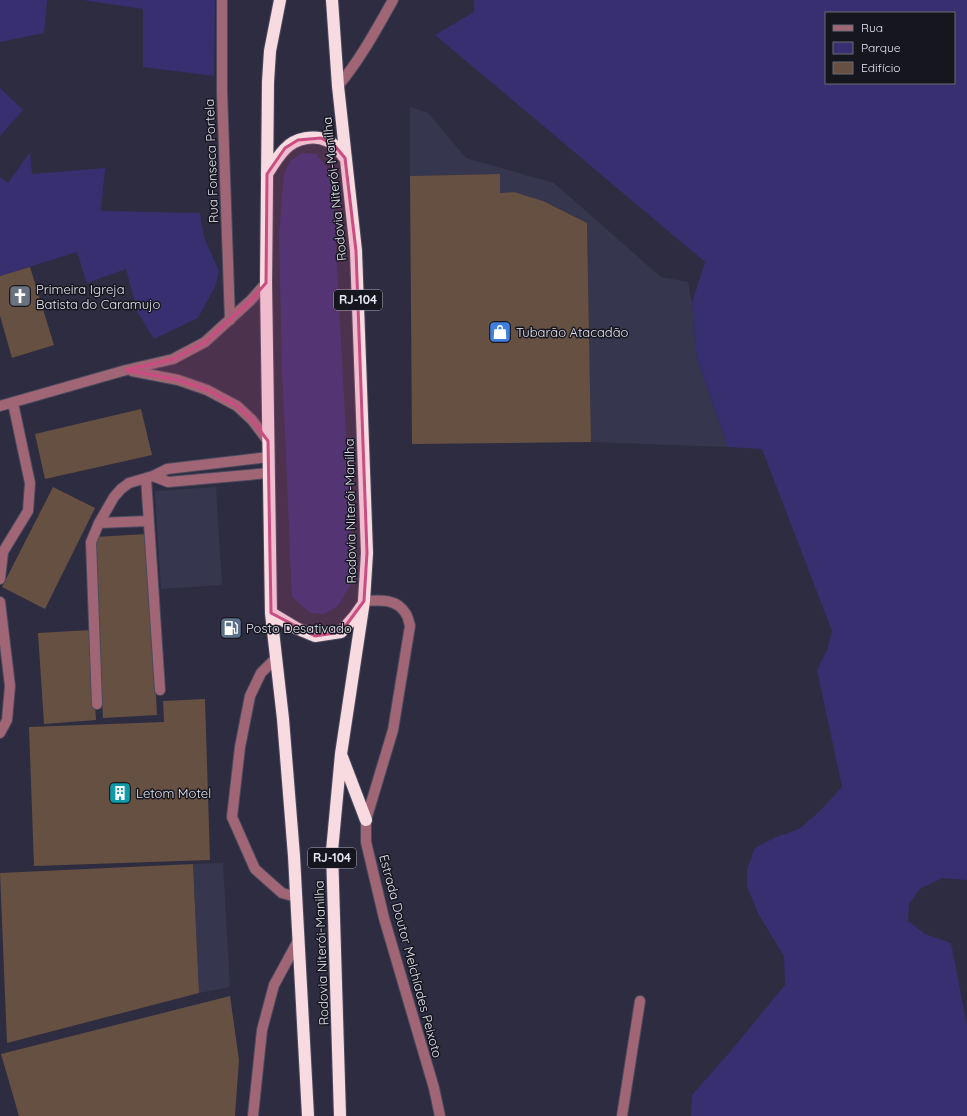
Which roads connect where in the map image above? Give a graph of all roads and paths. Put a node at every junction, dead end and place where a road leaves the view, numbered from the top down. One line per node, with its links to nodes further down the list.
1 (222, 0): 11 (street, Rua Fonseca Portela)
2 (280, 0): 9 (highway, Rodovia Niterói-Manilha / RJ-104)
3 (332, 0): 7 (highway, Rodovia Niterói-Manilha / RJ-104)
4 (384, 0): 6 (street)
5 (392, 0): 6 (street)
6 (385, 13): 7 (street)
7 (338, 86): 8 (highway, Rodovia Niterói-Manilha / RJ-104)
8 (345, 158): 9 (highway); 22 (highway, Rodovia Niterói-Manilha / RJ-104)
9 (267, 174): 10 (highway, Rodovia Niterói-Manilha / RJ-104)
10 (266, 283): 11 (street); 15 (highway, Rodovia Niterói-Manilha / RJ-104)
11 (230, 320): 12 (street)
12 (126, 370): 13 (street); 15 (street)
13 (13, 403): 14 (street); 21 (street)
14 (0, 406)
15 (268, 441): 16 (highway, Rodovia Niterói-Manilha / RJ-104)
16 (268, 457): 17 (highway, Rodovia Niterói-Manilha / RJ-104); 18 (street)
17 (268, 473): 18 (street); 24 (highway, Rodovia Niterói-Manilha / RJ-104)
18 (149, 477): 19 (street); 20 (street)
19 (148, 521): 20 (street); 26 (street)
20 (99, 523): 27 (street)
21 (0, 579)
22 (364, 601): 24 (highway); 29 (highway, Rodovia Niterói-Manilha / RJ-104); 30 (street, Estrada Doutor Melchíades Peixoto)
23 (0, 602): 28 (street)
24 (270, 613): 25 (highway, Rodovia Niterói-Manilha / RJ-104)
25 (276, 658): 31 (highway, Rodovia Niterói-Manilha / RJ-104); 31 (street)
26 (160, 690)
27 (97, 704)
28 (0, 733)
29 (341, 754): 30 (highway); 36 (highway, Rodovia Niterói-Manilha / RJ-104)
30 (366, 820): 37 (street, Estrada Doutor Melchíades Peixoto)
31 (296, 897): 32 (highway, Rodovia Niterói-Manilha / RJ-104)
32 (299, 939): 34 (street); 35 (highway, Rodovia Niterói-Manilha / RJ-104)
33 (640, 1001): 38 (street)
34 (253, 1116)
35 (308, 1116)
36 (340, 1116)
37 (440, 1116)
38 (622, 1116)

